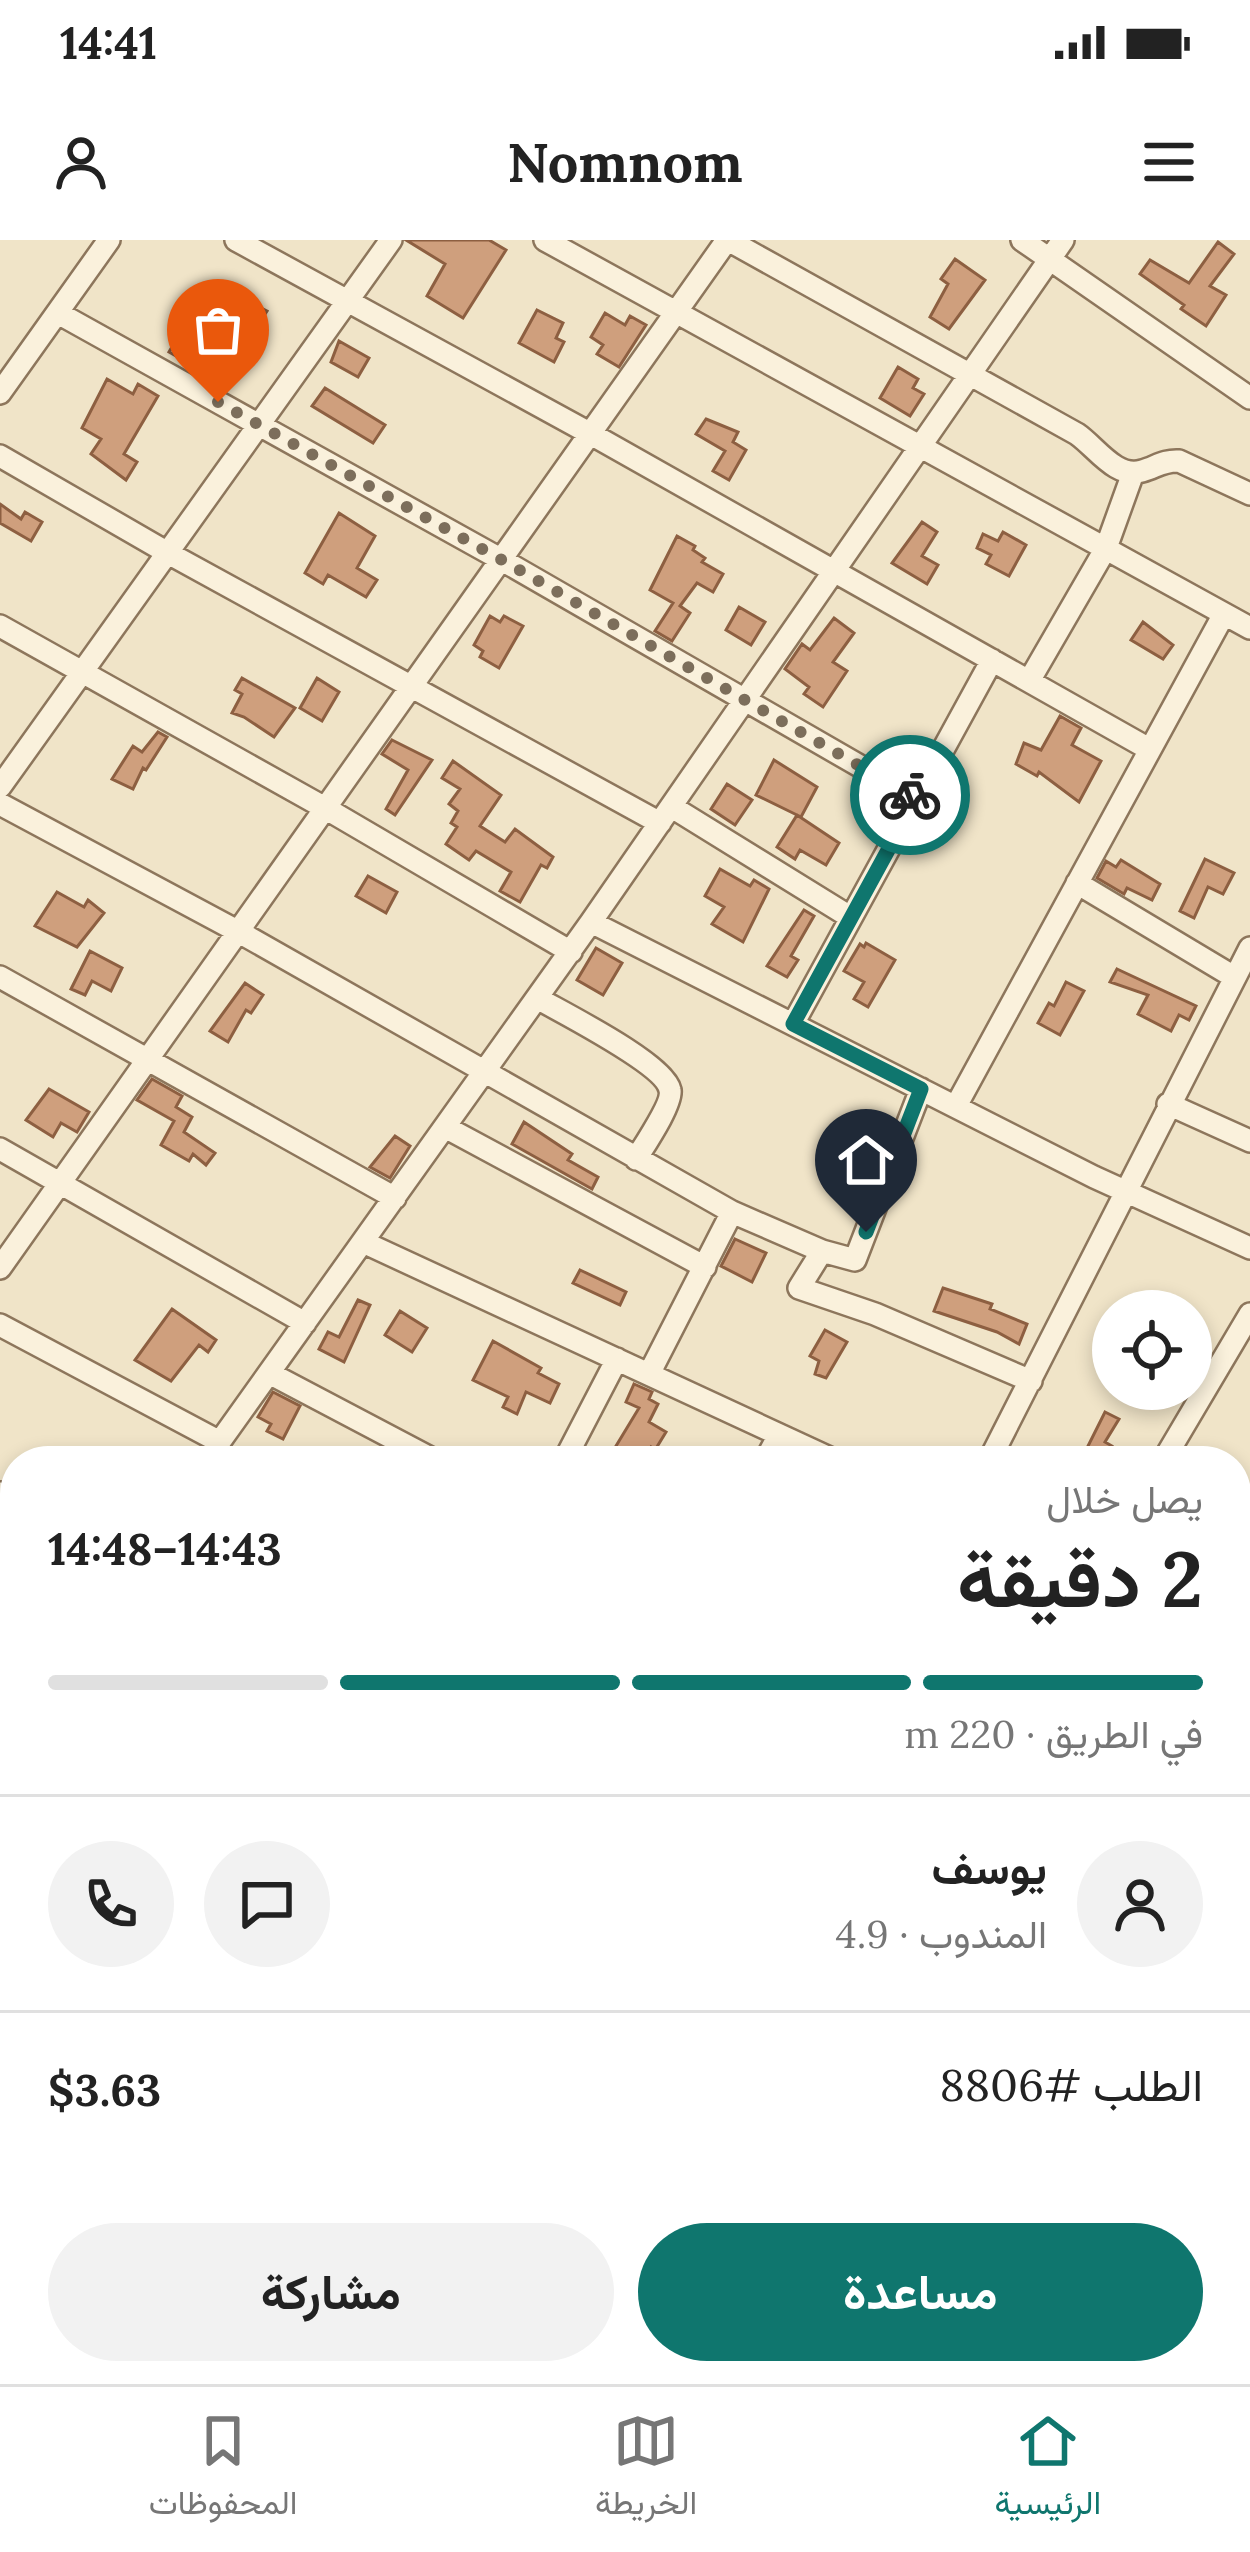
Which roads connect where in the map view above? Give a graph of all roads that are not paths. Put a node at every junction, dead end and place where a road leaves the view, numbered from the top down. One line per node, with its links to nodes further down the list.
1 (109, 240): 11 (street)
2 (236, 240): 9 (street)
3 (391, 240): 9 (street)
4 (544, 240): 10 (street)
5 (728, 240): 10 (street); 12 (street)
6 (1022, 240): 8 (street)
7 (1063, 240): 8 (street)
8 (1049, 260): 12 (street); 14 (street)
9 (348, 300): 15 (street); 16 (street)
10 (677, 310): 16 (street); 17 (street)
11 (58, 313): 13 (street); 15 (street)
12 (968, 375): 17 (street); 19 (street)
13 (1, 390)
14 (1250, 398)
15 (258, 424): 22 (street); 23 (street)
16 (591, 434): 23 (street); 24 (street)
17 (920, 445): 21 (street); 24 (street)
18 (0, 456): 22 (street)
19 (1133, 473): 20 (street); 21 (street)
20 (1250, 494)
21 (1106, 548): 25 (street); 30 (street)
22 (168, 554): 29 (street); 31 (street)
23 (502, 560): 31 (street); 32 (street)
24 (835, 570): 28 (street); 32 (street)
25 (1224, 614): 27 (street); 33 (street)
26 (0, 626): 29 (street)
27 (1250, 628)
28 (992, 660): 30 (street); 35 (street)
29 (82, 672): 34 (street); 37 (street)
30 (1029, 681): 33 (street)
31 (413, 685): 37 (street); 38 (street)
32 (747, 699): 35 (street); 38 (street)
33 (1149, 749): 39 (street)
34 (0, 788)
35 (916, 799): 40 (street)
36 (0, 804): 42 (street)
37 (326, 808): 42 (street); 44 (street)
38 (666, 815): 40 (street); 41 (street)
39 (1077, 883): 45 (street); 53 (street)
40 (850, 916): 48 (street)
41 (591, 922): 44 (street); 48 (street)
42 (239, 932): 49 (street); 50 (street)
43 (1250, 948): 45 (street)
44 (571, 952): 47 (street)
45 (1234, 976): 52 (street)
46 (0, 977): 49 (street)
47 (537, 998): 50 (street); 57 (street)
48 (793, 1024): 51 (street)
49 (149, 1057): 58 (street); 60 (street)
50 (483, 1074): 54 (street); 57 (street)
51 (921, 1089): 53 (street); 64 (street)
52 (1168, 1104): 55 (street); 59 (street)
53 (956, 1106): 59 (street)
54 (445, 1127): 60 (street); 65 (street)
55 (1250, 1141)
56 (0, 1149): 58 (street)
57 (636, 1159): 61 (street)
58 (60, 1182): 66 (street); 68 (street)
59 (1124, 1190): 63 (street); 73 (street)
60 (395, 1198): 62 (street)
61 (732, 1212): 64 (street); 65 (street)
62 (363, 1242): 68 (street); 70 (street)
63 (1250, 1248)
64 (822, 1251): 73 (street)
65 (705, 1267): 72 (street)
66 (0, 1268)
67 (1250, 1315): 82 (street)
68 (305, 1323): 71 (street)
69 (0, 1325): 75 (street)
70 (617, 1359): 72 (street); 78 (street)
71 (269, 1373): 75 (street); 77 (street)
72 (649, 1374): 74 (street)
73 (1031, 1382): 81 (street)
74 (779, 1436): 79 (street); 80 (street)
75 (220, 1442): 76 (street)
76 (217, 1446)
77 (408, 1446)
78 (572, 1446)
79 (773, 1446)
80 (802, 1446)
81 (997, 1446)
82 (1172, 1446)

